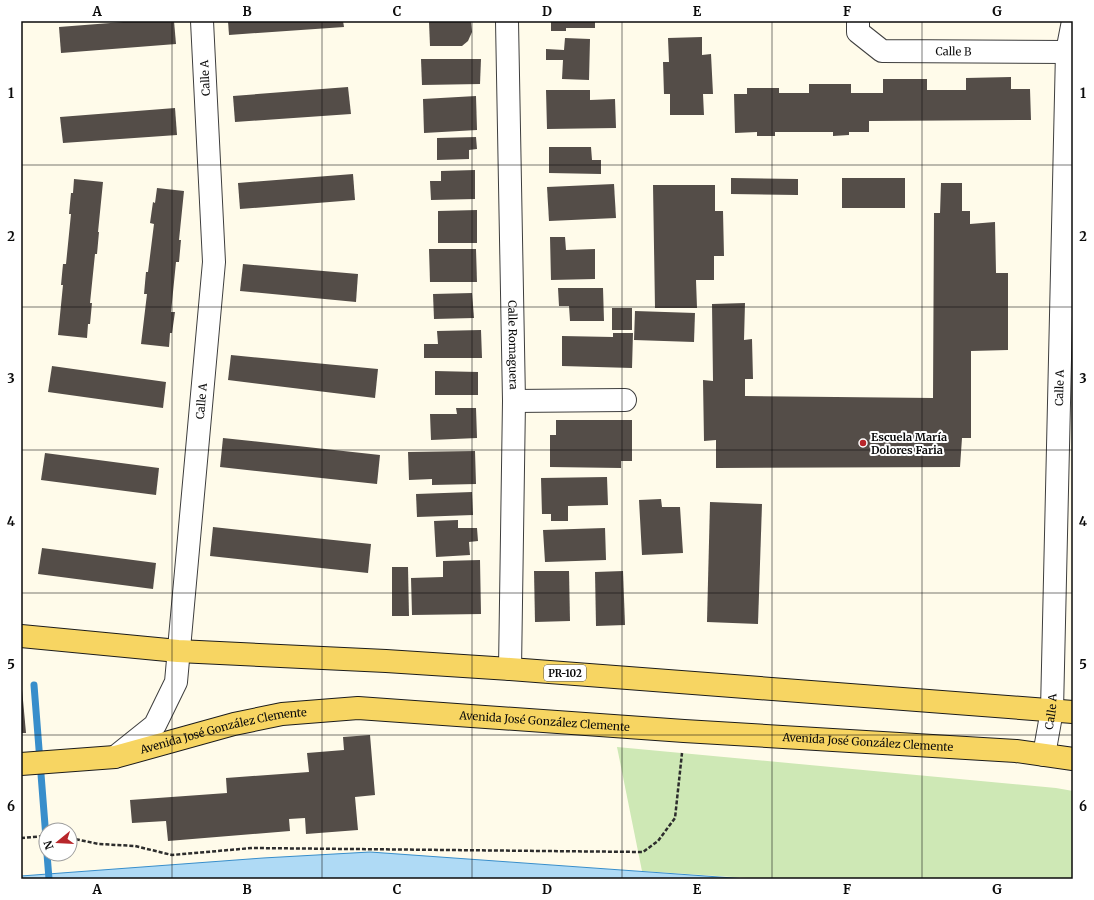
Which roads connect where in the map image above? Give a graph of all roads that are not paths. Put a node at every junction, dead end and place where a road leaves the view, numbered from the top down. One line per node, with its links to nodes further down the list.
1 (202, 21): 9 (street, Calle A)
2 (507, 21): 7 (street, Calle Romaguera)
3 (858, 21): 5 (street, Calle B)
4 (1073, 21): 5 (street, Calle A)
5 (1067, 52): 11 (street, Calle A)
6 (625, 400): 7 (street)
7 (514, 401): 10 (street, Calle Romaguera)
8 (21, 636): 9 (main road, PR-102)
9 (178, 651): 10 (main road, PR-102); 13 (street, Calle A)
10 (510, 669): 11 (main road, PR-102)
11 (1063, 711): 12 (street, Calle A)
12 (1044, 755): 13 (main road, Avenida José González Clemente); 14 (main road, Avenida José González Clemente)
13 (115, 757): 15 (main road, Avenida José González Clemente)
14 (1073, 758)
15 (21, 764)

